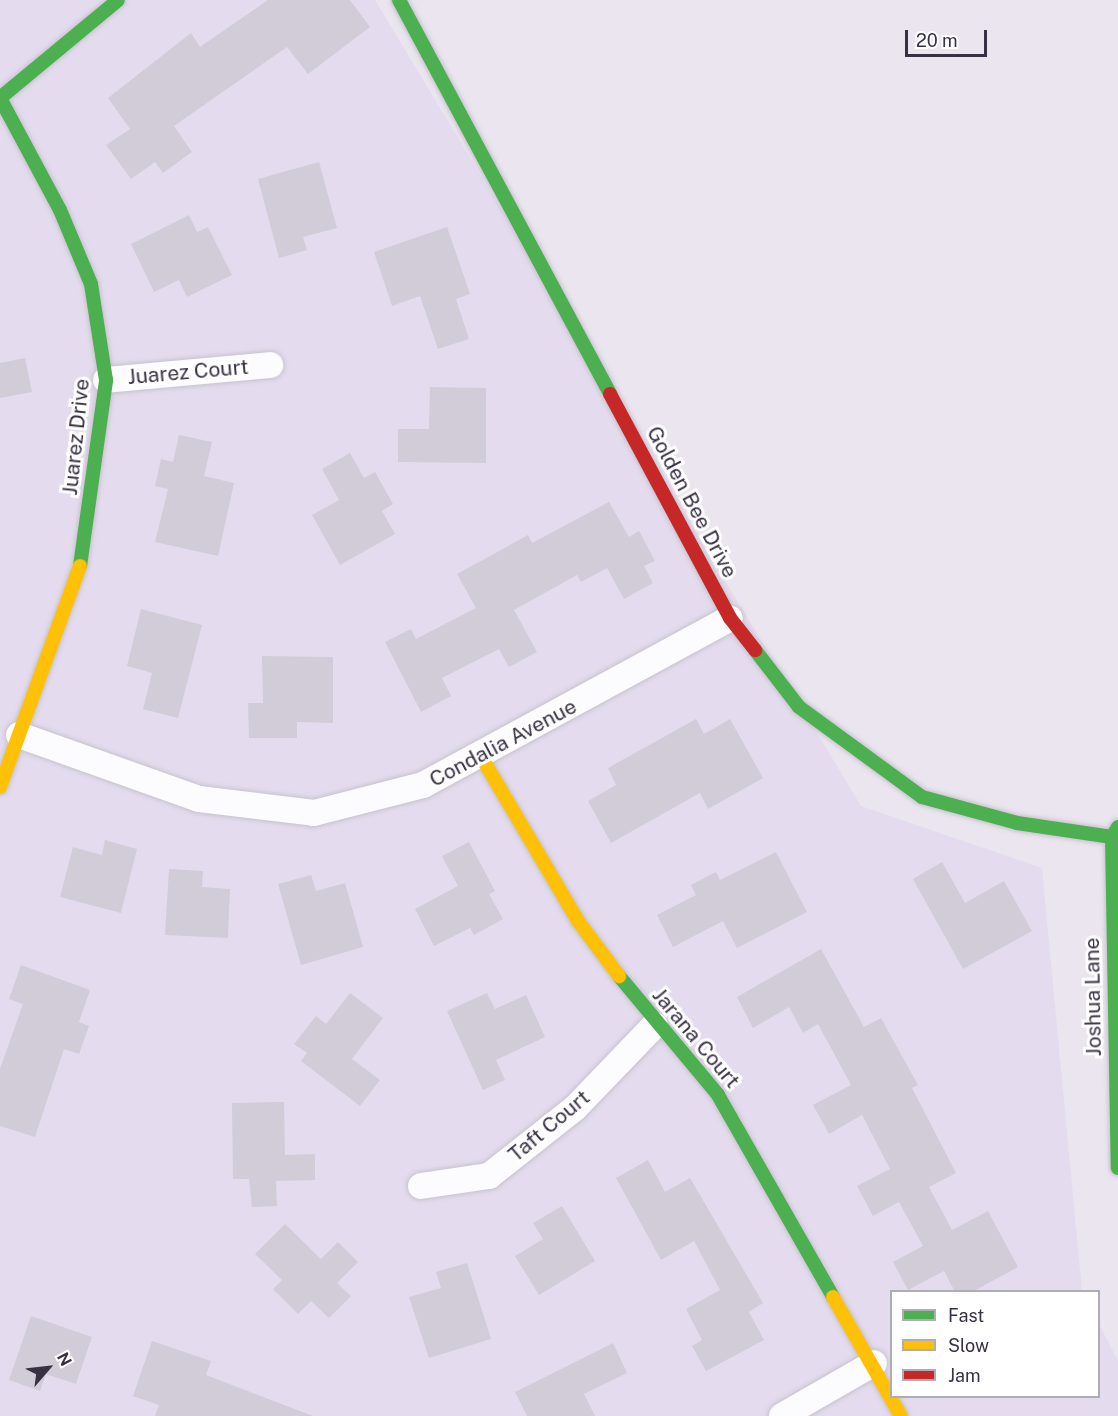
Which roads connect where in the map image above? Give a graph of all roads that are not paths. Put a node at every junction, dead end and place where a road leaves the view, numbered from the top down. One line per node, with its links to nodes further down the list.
1 (118, 0): 3 (street)
2 (399, 0): 6 (street, Golden Bee Drive)
3 (0, 98): 5 (street, Juarez Drive)
4 (270, 365): 5 (street, Juarez Court)
5 (106, 380): 7 (street, Juarez Drive)
6 (730, 618): 8 (street, Condalia Avenue); 10 (street, Golden Bee Drive)
7 (19, 735): 8 (street, Condalia Avenue); 9 (street, Juarez Drive)
8 (482, 758): 11 (street, Jarana Court)
9 (0, 787)
10 (1115, 832): 12 (street, Joshua Lane)
11 (655, 1025): 13 (street, Taft Court); 14 (street, Jarana Court)
12 (1118, 1168)
13 (421, 1186)
14 (873, 1363): 15 (street, Jarana Court); 17 (street)
15 (890, 1395)
16 (891, 1398): 18 (street, Jarana Court)
17 (782, 1416)
18 (901, 1416)

